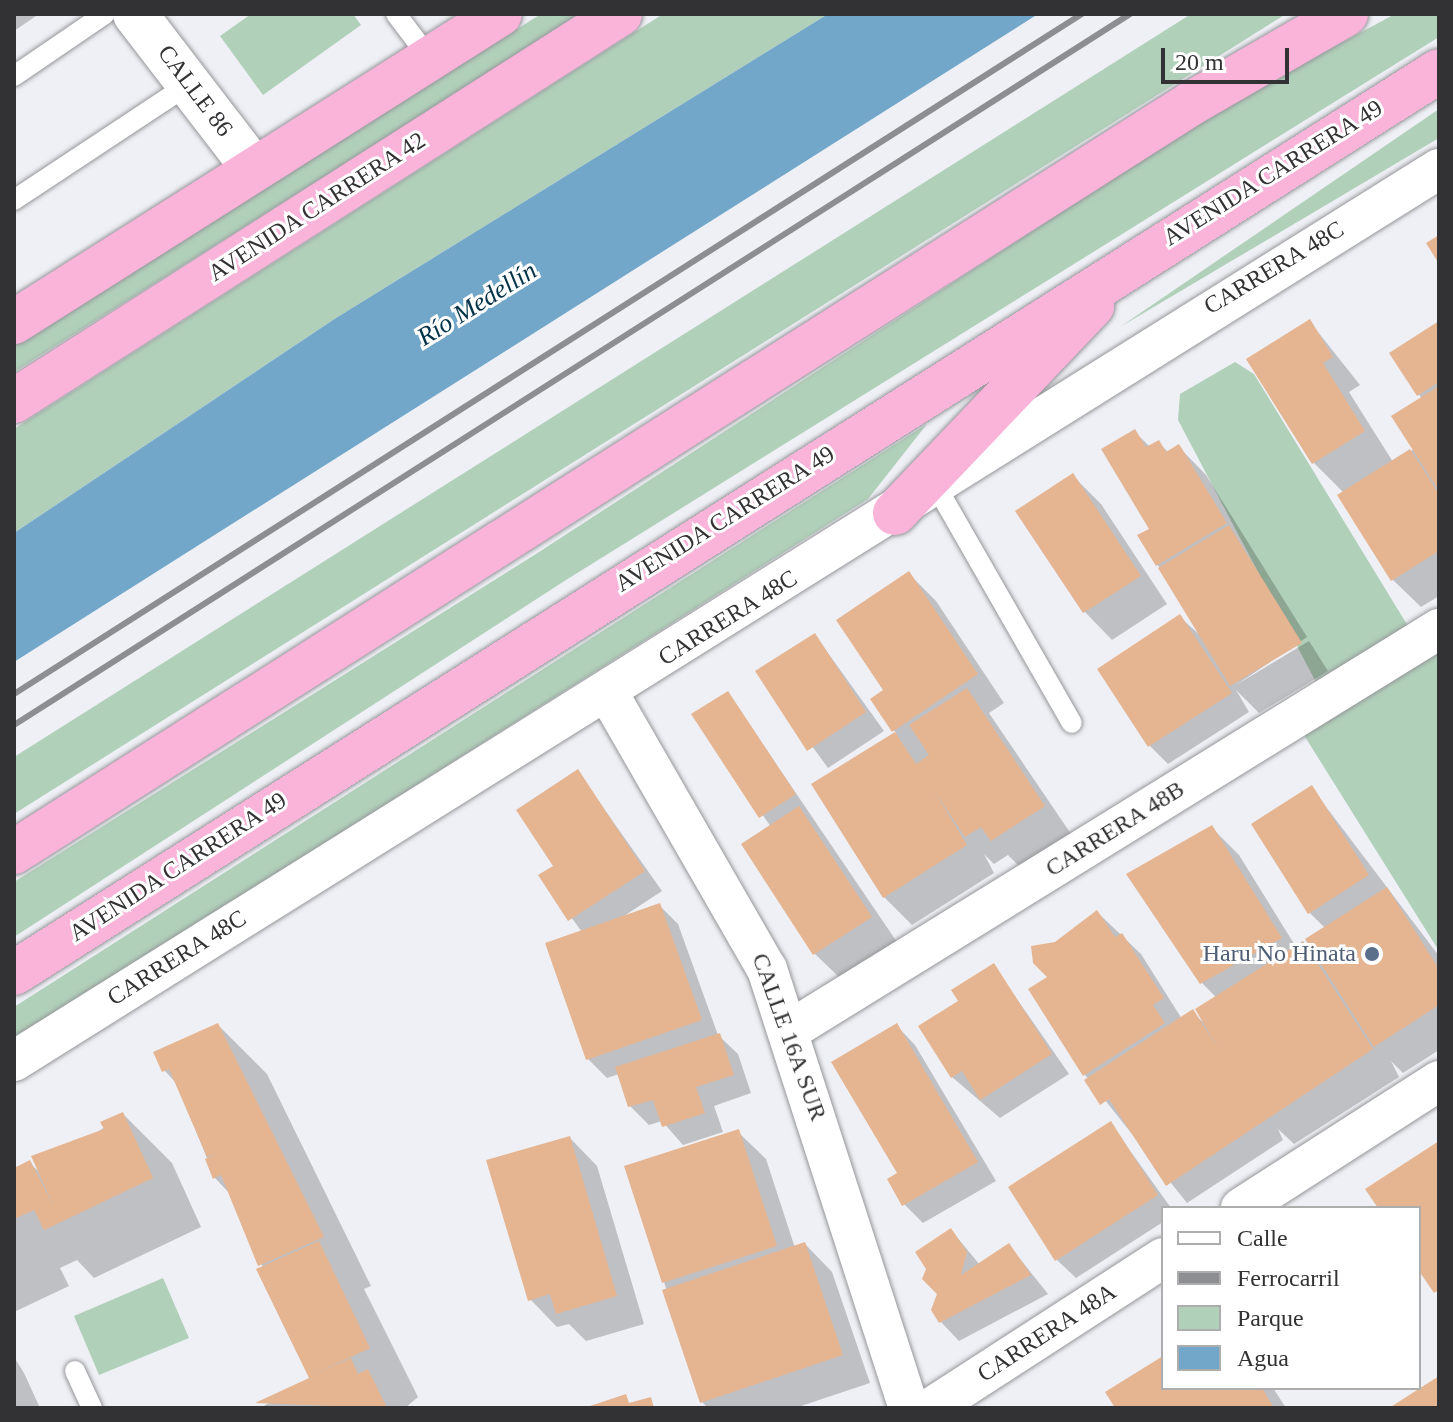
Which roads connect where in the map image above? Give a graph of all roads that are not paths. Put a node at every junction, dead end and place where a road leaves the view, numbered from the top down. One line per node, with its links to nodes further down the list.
1 (396, 14): 6 (lane)
2 (620, 14): 15 (highway, AVENIDA CARRERA 42)
3 (1346, 14): 21 (highway)
4 (135, 16): 8 (lane); 9 (street, CALLE 86)
5 (484, 18): 6 (highway)
6 (430, 59): 10 (highway)
7 (1439, 71): 13 (highway, AVENIDA CARRERA 49)
8 (14, 76)
9 (189, 84): 10 (street, CALLE 86); 12 (lane)
10 (254, 169): 14 (highway)
11 (1439, 169): 16 (street, CARRERA 48C)
12 (14, 200)
13 (1139, 257): 17 (highway); 22 (highway, AVENIDA CARRERA 49)
14 (14, 322)
15 (14, 401)
16 (936, 486): 17 (street, CARRERA 48C); 20 (lane)
17 (895, 513): 19 (street, CARRERA 48C)
18 (1439, 629): 23 (street, CARRERA 48B)
19 (608, 693): 23 (street, CALLE 16A SUR); 24 (street, CARRERA 48C)
20 (1072, 723)
21 (14, 852)
22 (14, 973)
23 (792, 1029): 30 (street, CALLE 16A SUR)
24 (14, 1061)
25 (1439, 1081): 26 (street)
26 (1244, 1206)
27 (1161, 1259): 31 (street, CARRERA 48A)
28 (75, 1371): 29 (lane)
29 (92, 1408)
30 (909, 1408)
31 (931, 1408)

